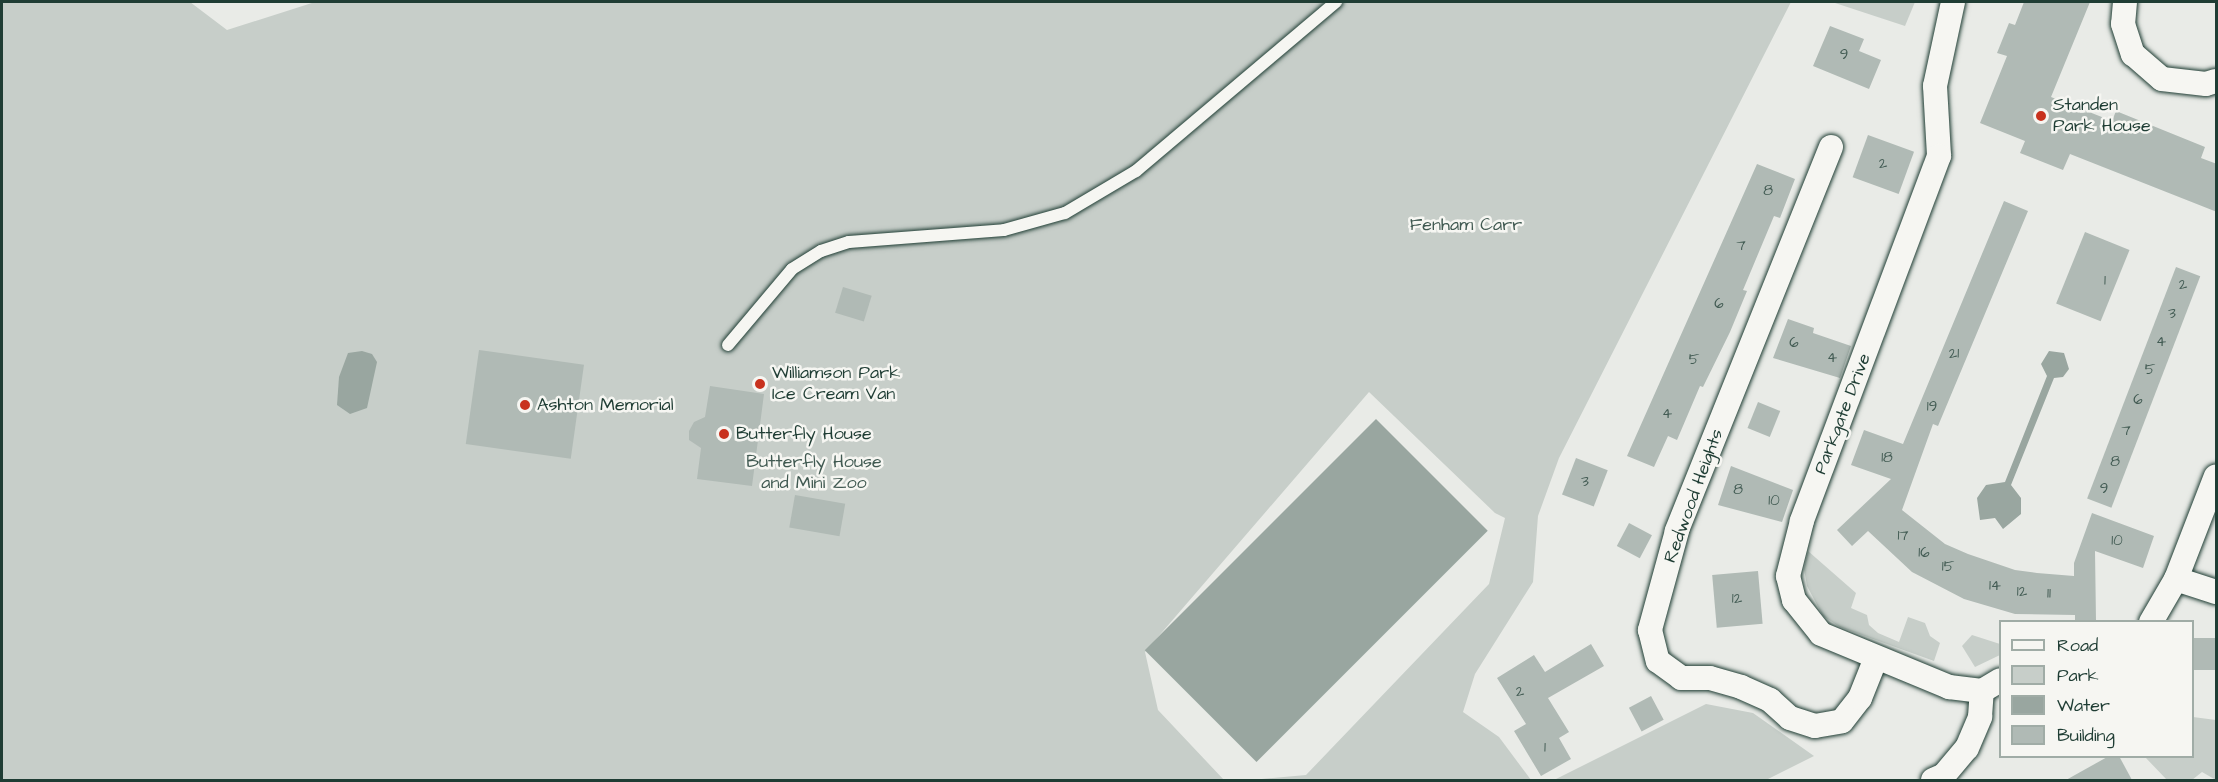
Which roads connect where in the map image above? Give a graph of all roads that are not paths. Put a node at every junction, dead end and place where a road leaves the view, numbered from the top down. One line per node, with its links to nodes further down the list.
1 (1336, 2): 6 (lane)
2 (1953, 2): 11 (street, Parkgate Drive)
3 (2125, 2): 4 (street)
4 (2217, 81)
5 (1831, 147): 11 (street, Redwood Heights)
6 (728, 345)
7 (2217, 476): 8 (street)
8 (2176, 579): 9 (street); 10 (street)
9 (2217, 592)
10 (2152, 620)
11 (1876, 658): 12 (street, Parkgate Drive)
12 (1991, 685): 13 (street)
13 (1934, 780)

